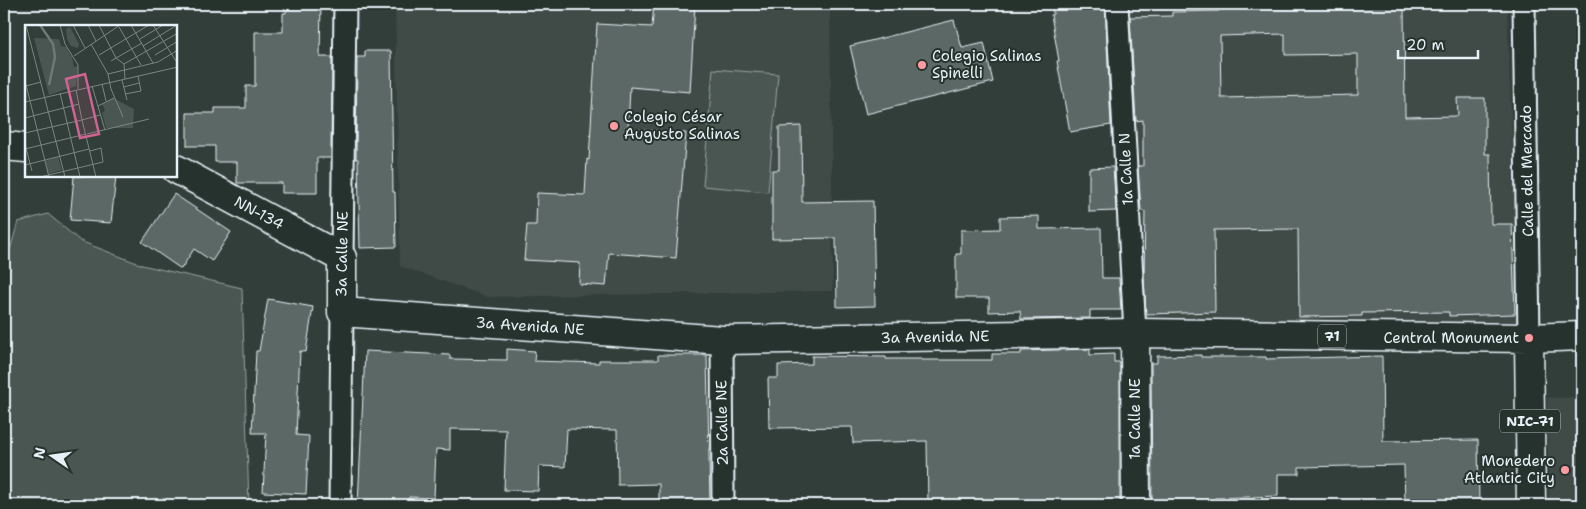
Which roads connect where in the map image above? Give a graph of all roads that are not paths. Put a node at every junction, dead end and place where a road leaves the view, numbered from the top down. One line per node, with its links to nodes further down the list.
1 (345, 4): 7 (street, 3a Calle NE)
2 (1117, 4): 9 (street, 1a Calle N)
3 (1524, 4): 11 (street, Calle del Mercado)
4 (4, 146): 5 (main road)
5 (25, 148)
6 (178, 170): 7 (main road, NN-134 / NN-134)
7 (342, 258): 8 (main road, 3a Calle NE)
8 (342, 312): 12 (main road, 3a Avenida NE); 13 (street, 3a Calle NE)
9 (1135, 333): 11 (main road, 3a Avenida NE / 71); 12 (main road, 3a Avenida NE); 15 (main road, 1a Calle NE)
10 (1582, 336): 11 (main road, 3a Avenida NE)
11 (1529, 338): 16 (main road, NIC-71)
12 (722, 340): 14 (street, 2a Calle NE)
13 (340, 505)
14 (723, 505)
15 (1136, 505)
16 (1531, 505)

